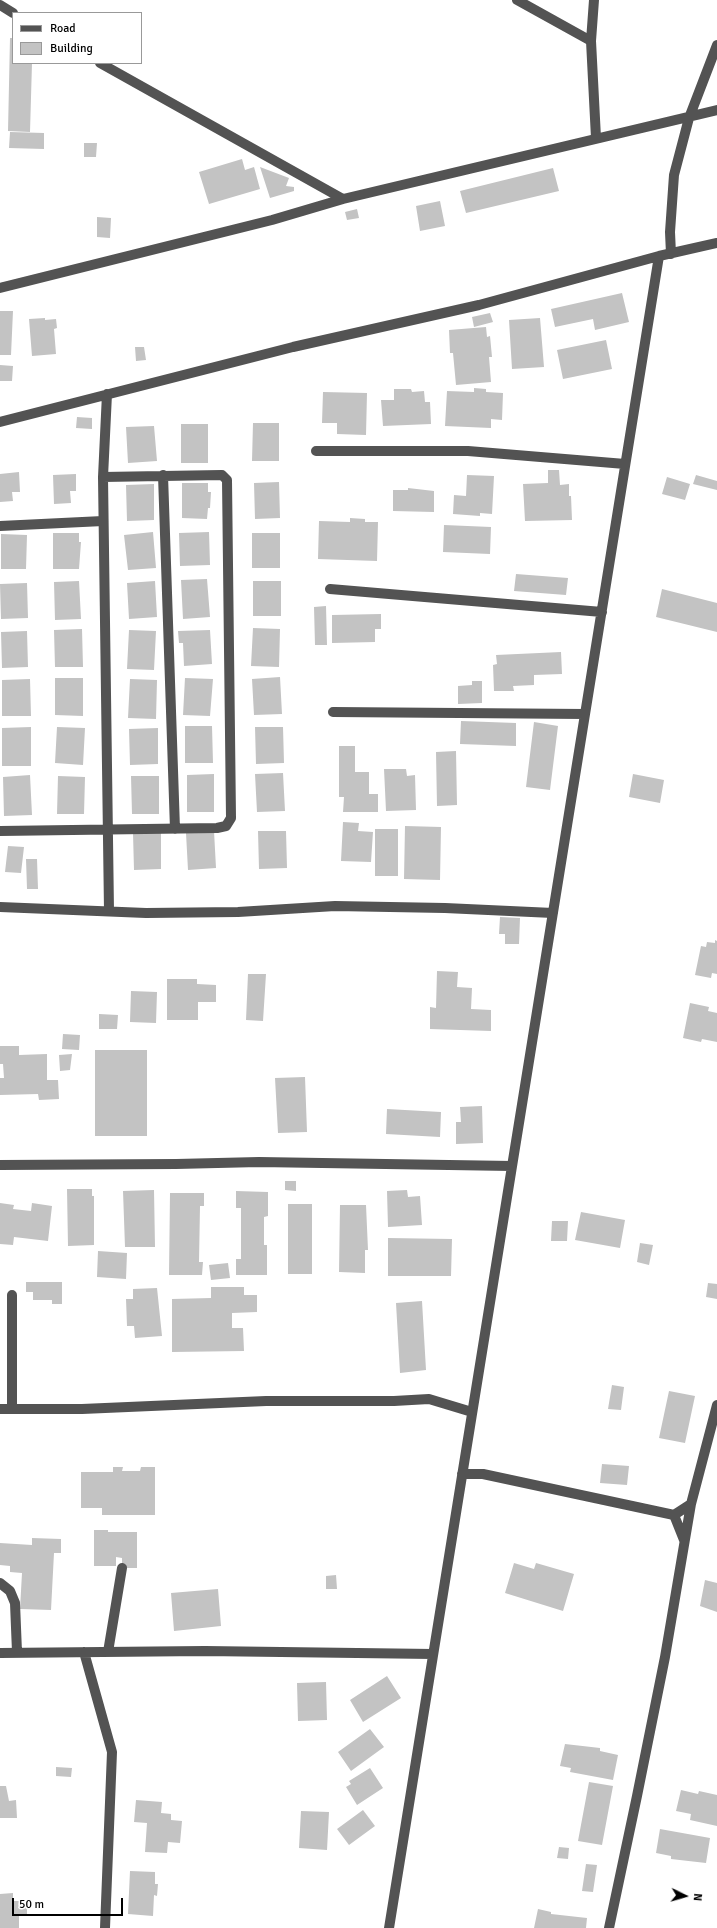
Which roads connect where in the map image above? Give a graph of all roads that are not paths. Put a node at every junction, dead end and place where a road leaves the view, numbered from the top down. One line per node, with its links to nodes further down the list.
1 (517, 0): 5 (street)
2 (594, 0): 5 (street)
3 (0, 5): 4 (street)
4 (12, 12)
5 (591, 41): 10 (street)
6 (717, 44): 9 (street)
7 (102, 64): 11 (street)
8 (717, 110): 9 (street)
9 (689, 118): 10 (street); 13 (street)
10 (596, 138): 11 (street)
11 (343, 199): 15 (street)
12 (717, 243): 13 (street)
13 (671, 254): 14 (street)
14 (659, 256): 16 (street); 19 (street)
15 (0, 288)
16 (107, 394): 17 (street); 21 (street)
17 (0, 422)
18 (316, 451): 19 (street)
19 (625, 464): 25 (street)
20 (163, 475): 21 (street); 28 (street); 28 (street)
21 (103, 477): 22 (street)
22 (104, 521): 23 (street); 29 (street)
23 (0, 526)
24 (330, 589): 25 (street)
25 (602, 612): 27 (street)
26 (333, 712): 27 (street)
27 (585, 714): 33 (street)
28 (175, 829): 29 (street)
29 (108, 830): 30 (street); 32 (street)
30 (0, 831)
31 (0, 907): 32 (street)
32 (109, 911): 33 (street)
33 (553, 914): 35 (street)
34 (0, 1165): 35 (street)
35 (512, 1166): 40 (street)
36 (12, 1295): 39 (street)
37 (717, 1405): 42 (street)
38 (0, 1409): 39 (street)
39 (12, 1409): 40 (street)
40 (472, 1412): 41 (street)
41 (462, 1474): 43 (street); 51 (street)
42 (691, 1504): 43 (street); 44 (street)
43 (674, 1515): 44 (street)
44 (684, 1540): 54 (street)
45 (122, 1568): 49 (street)
46 (0, 1583): 47 (street)
47 (17, 1652): 48 (street); 50 (street)
48 (84, 1652): 49 (street); 52 (street)
49 (108, 1652): 51 (street)
50 (0, 1653)
51 (433, 1654): 53 (street)
52 (105, 1928)
53 (389, 1928)
54 (609, 1928)

